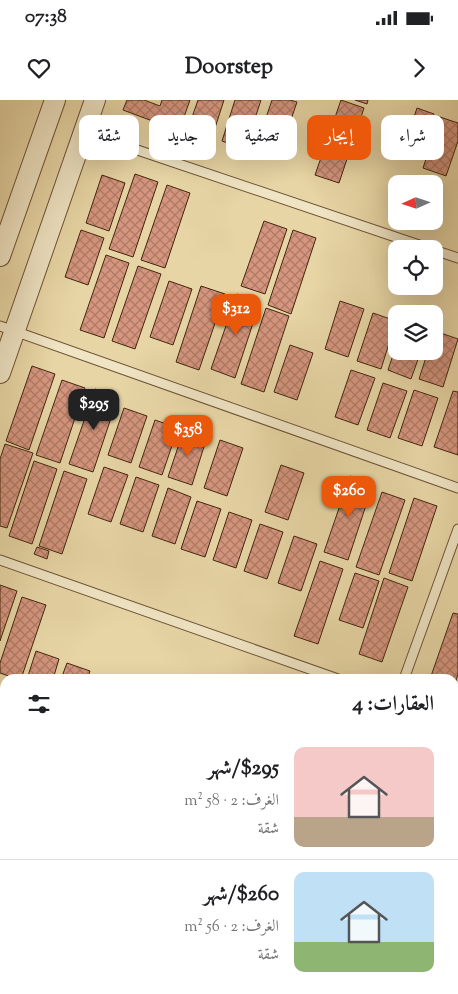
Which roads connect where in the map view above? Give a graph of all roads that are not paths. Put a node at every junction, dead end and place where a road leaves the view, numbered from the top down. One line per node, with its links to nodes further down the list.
1 (55, 100): 8 (street)
2 (96, 100): 3 (street)
3 (90, 115)
4 (79, 145): 10 (street)
5 (139, 150): 6 (lane)
6 (405, 240)
7 (443, 253): 9 (lane)
8 (0, 256)
9 (458, 258)
10 (7, 328): 11 (street); 12 (lane)
11 (0, 373)
12 (458, 488)
13 (458, 529): 16 (lane)
14 (0, 560): 15 (lane)
15 (324, 674)
16 (406, 674)

